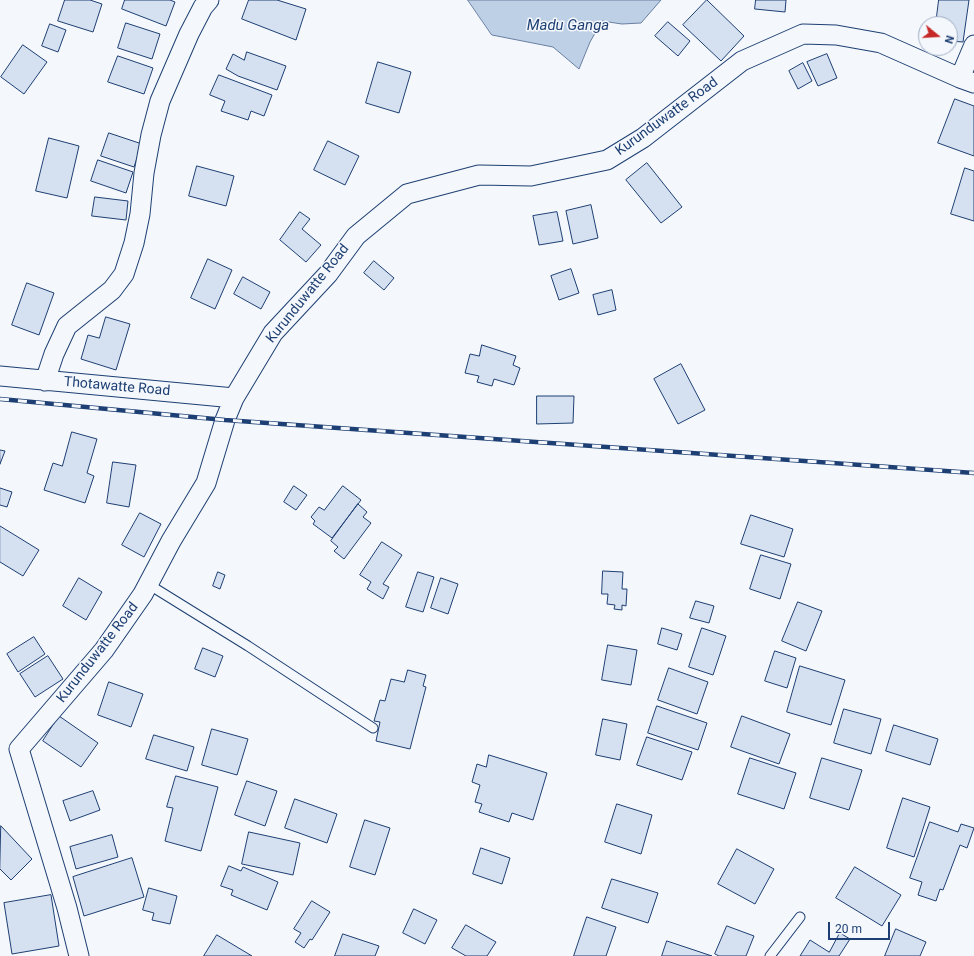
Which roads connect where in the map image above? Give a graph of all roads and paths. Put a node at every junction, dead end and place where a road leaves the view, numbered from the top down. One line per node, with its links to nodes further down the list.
1 (209, 0): 5 (street)
2 (974, 45): 3 (street)
3 (967, 80): 6 (street, Kurunduwatte Road)
4 (0, 376): 5 (street, Thotawatte Road)
5 (45, 381): 6 (street, Thotawatte Road)
6 (234, 398): 7 (street, Kurunduwatte Road)
7 (149, 583): 8 (lane); 10 (street, Kurunduwatte Road)
8 (373, 728)
9 (800, 917): 11 (lane)
10 (79, 956)
11 (770, 956)

